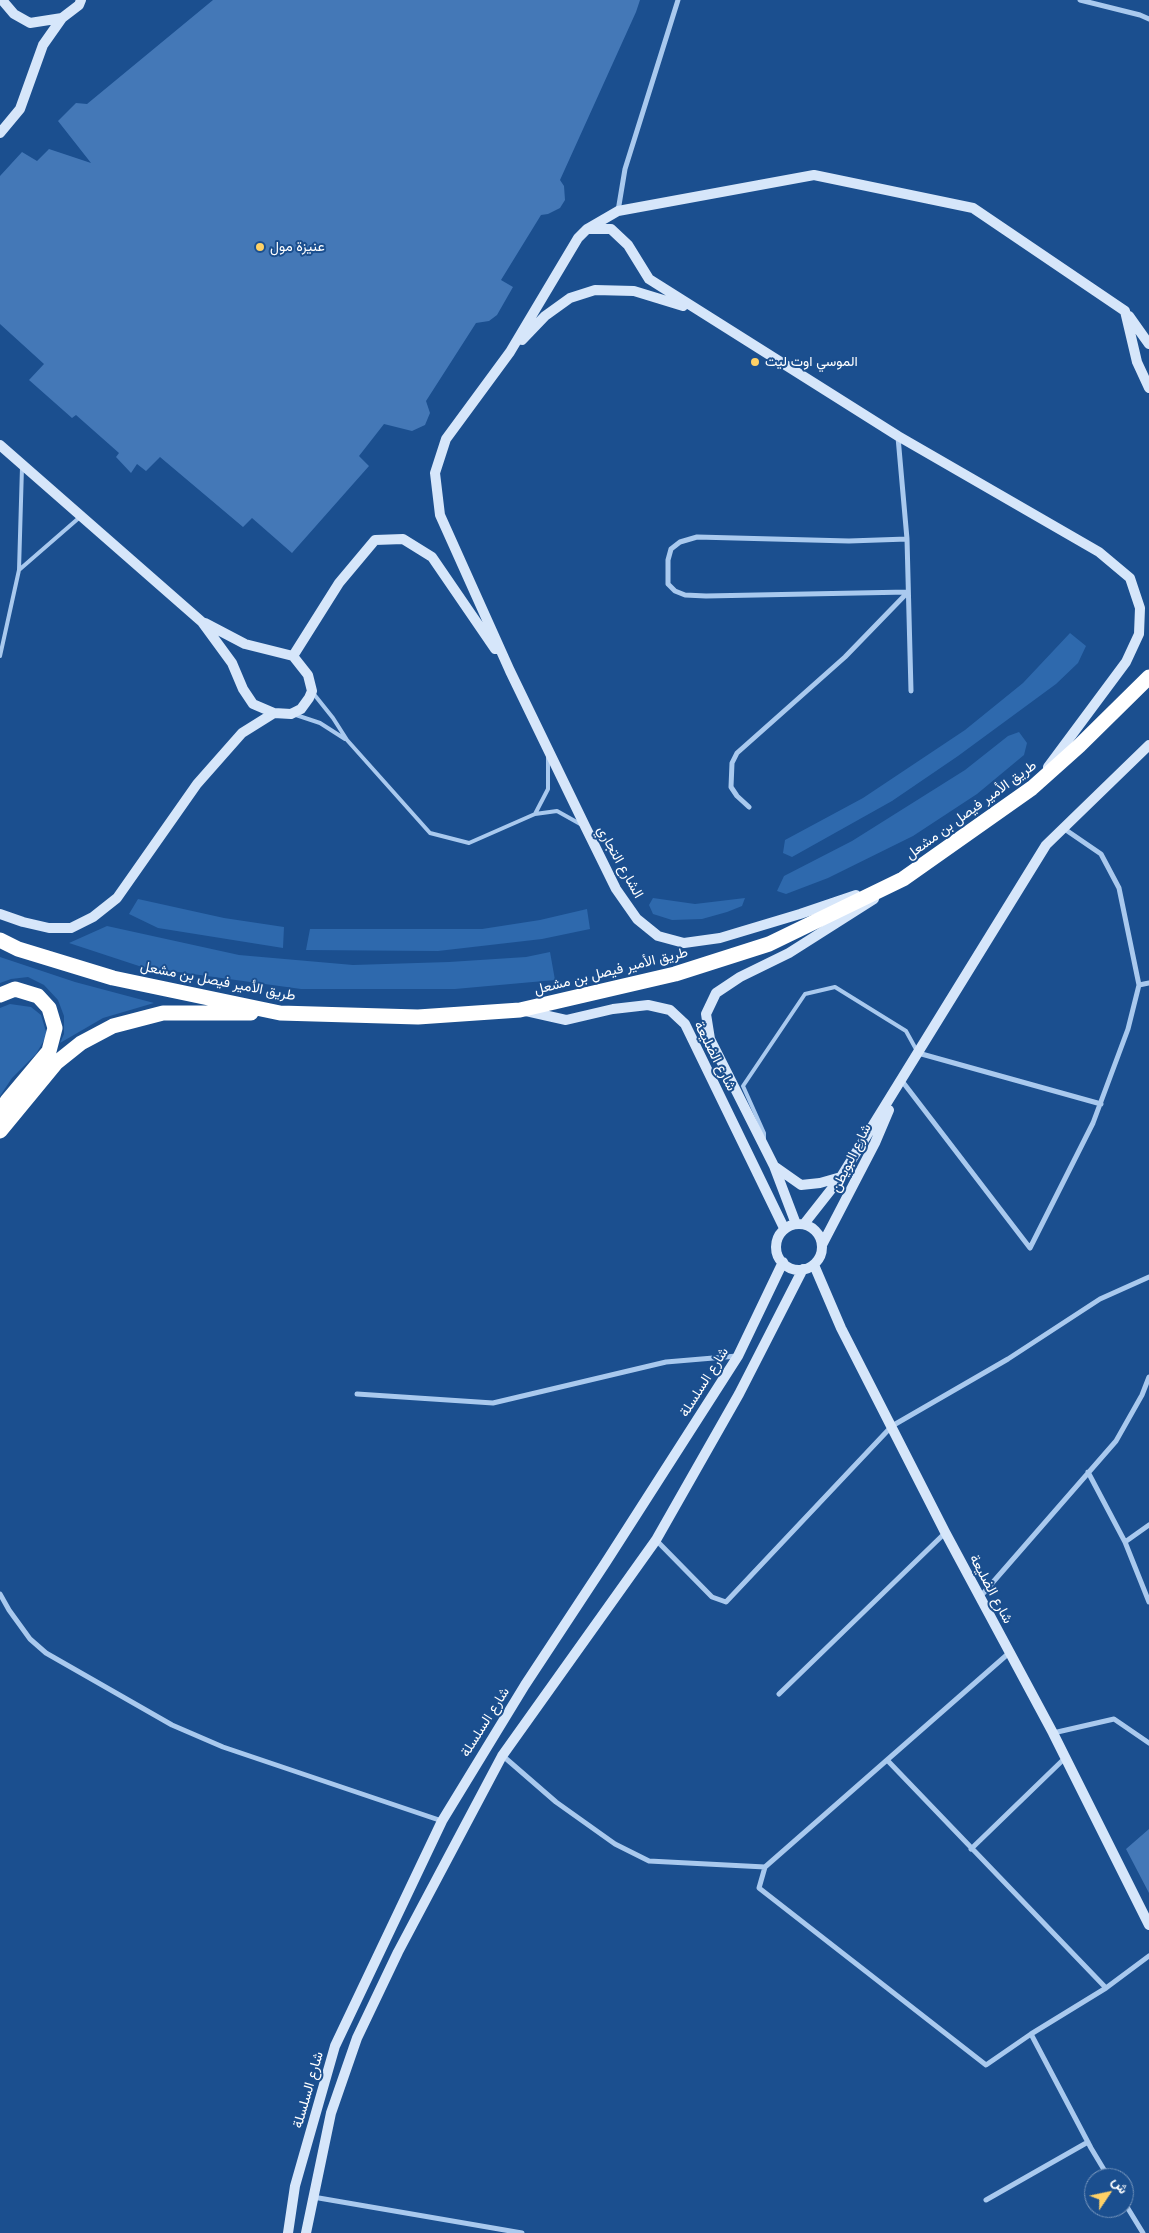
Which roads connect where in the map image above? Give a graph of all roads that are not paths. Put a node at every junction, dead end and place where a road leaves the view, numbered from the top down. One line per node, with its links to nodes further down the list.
1 (2, 0): 5 (street)
2 (81, 0): 5 (street)
3 (678, 0): 8 (street)
4 (1080, 0): 6 (street)
5 (62, 18): 7 (street)
6 (1149, 19)
7 (0, 133)
8 (618, 211): 9 (street); 11 (street)
9 (587, 229): 10 (street); 13 (street)
10 (696, 309): 13 (street); 15 (street)
11 (1125, 311): 12 (street); 14 (street)
12 (1149, 344)
13 (510, 352): 25 (street)
14 (1149, 388)
15 (898, 436): 19 (street); 34 (street)
16 (0, 445): 17 (street)
17 (22, 465): 18 (street); 20 (lane)
18 (81, 516): 20 (lane); 22 (street)
19 (907, 539): 21 (street); 21 (street)
20 (19, 570): 23 (lane)
21 (908, 592): 28 (street); 35 (street)
22 (202, 622): 24 (street); 29 (street)
23 (0, 656)
24 (293, 656): 25 (street); 27 (street)
25 (510, 671): 33 (street, الشارع التجاري)
26 (1149, 677): 34 (highway, طريق الأمير فيصل بن مشعل)
27 (312, 691): 30 (street); 31 (lane)
28 (911, 691)
29 (274, 713): 30 (street); 40 (street)
30 (291, 714): 31 (lane)
31 (347, 740): 36 (lane)
32 (1149, 745): 38 (street)
33 (548, 750): 36 (lane); 37 (street, الشارع التجاري)
34 (1032, 788): 39 (highway, طريق الأمير فيصل بن مشعل)
35 (749, 807)
36 (536, 814): 37 (lane)
37 (585, 826): 39 (street, الشارع التجاري)
38 (1061, 828): 43 (street); 47 (street)
39 (903, 879): 45 (highway, طريق الأمير فيصل بن مشعل); 52 (street)
40 (0, 914)
41 (0, 940): 46 (highway, طريق الأمير فيصل بن مشعل)
42 (1149, 983): 43 (street)
43 (1139, 985): 49 (street)
44 (0, 996): 50 (highway)
45 (520, 1010): 46 (highway, طريق الأمير فيصل بن مشعل); 56 (street, شارع الضليعة)
46 (280, 1012): 51 (highway)
47 (918, 1053): 48 (street); 49 (street); 52 (lane)
48 (902, 1081): 49 (street); 54 (street); 57 (street, شارع البويطن)
49 (1101, 1104)
50 (0, 1115)
51 (0, 1132)
52 (764, 1149): 53 (street)
53 (774, 1166): 54 (street); 55 (street)
54 (842, 1177): 55 (street)
55 (800, 1224): 56 (street); 57 (street)
56 (784, 1228): 58 (street)
57 (822, 1245): 59 (street)
58 (783, 1262): 60 (street); 62 (street, شارع السلسلة)
59 (814, 1265): 60 (street); 65 (street, شارع الضليعة)
60 (803, 1269): 69 (street, شارع السلسلة)
61 (1148, 1276): 65 (street)
62 (738, 1356): 64 (street); 81 (street, شارع السلسلة)
63 (1149, 1377): 66 (street)
64 (357, 1394)
65 (892, 1426): 68 (street, شارع الضليعة); 69 (street)
66 (1088, 1472): 70 (street); 72 (street)
67 (1149, 1525): 70 (street)
68 (945, 1532): 72 (street, شارع الضليعة); 75 (street)
69 (656, 1540): 78 (street, شارع السلسلة)
70 (1125, 1542): 73 (street)
71 (0, 1594): 81 (street)
72 (980, 1597): 74 (street, شارع الضليعة)
73 (1149, 1602)
74 (1009, 1653): 76 (street, شارع الضليعة); 80 (street)
75 (779, 1694)
76 (1053, 1733): 77 (street); 79 (street, شارع الضليعة)
77 (1149, 1743)
78 (502, 1756): 83 (street); 90 (street, شارع السلسلة)
79 (1065, 1758): 82 (street); 84 (street, شارع الضليعة)
80 (888, 1761): 82 (street); 83 (street)
81 (442, 1820): 93 (street, شارع السلسلة)
82 (971, 1849): 86 (street)
83 (765, 1867): 87 (street)
84 (1149, 1925)
85 (1149, 1956): 86 (street)
86 (1106, 1988): 87 (street)
87 (1032, 2034): 88 (street)
88 (1088, 2142): 89 (street); 91 (street)
89 (1103, 2168)
90 (312, 2197): 94 (street, شارع السلسلة); 95 (street)
91 (986, 2200)
92 (1134, 2218): 96 (street)
93 (288, 2233)
94 (306, 2233)
95 (522, 2233)
96 (1143, 2233)

